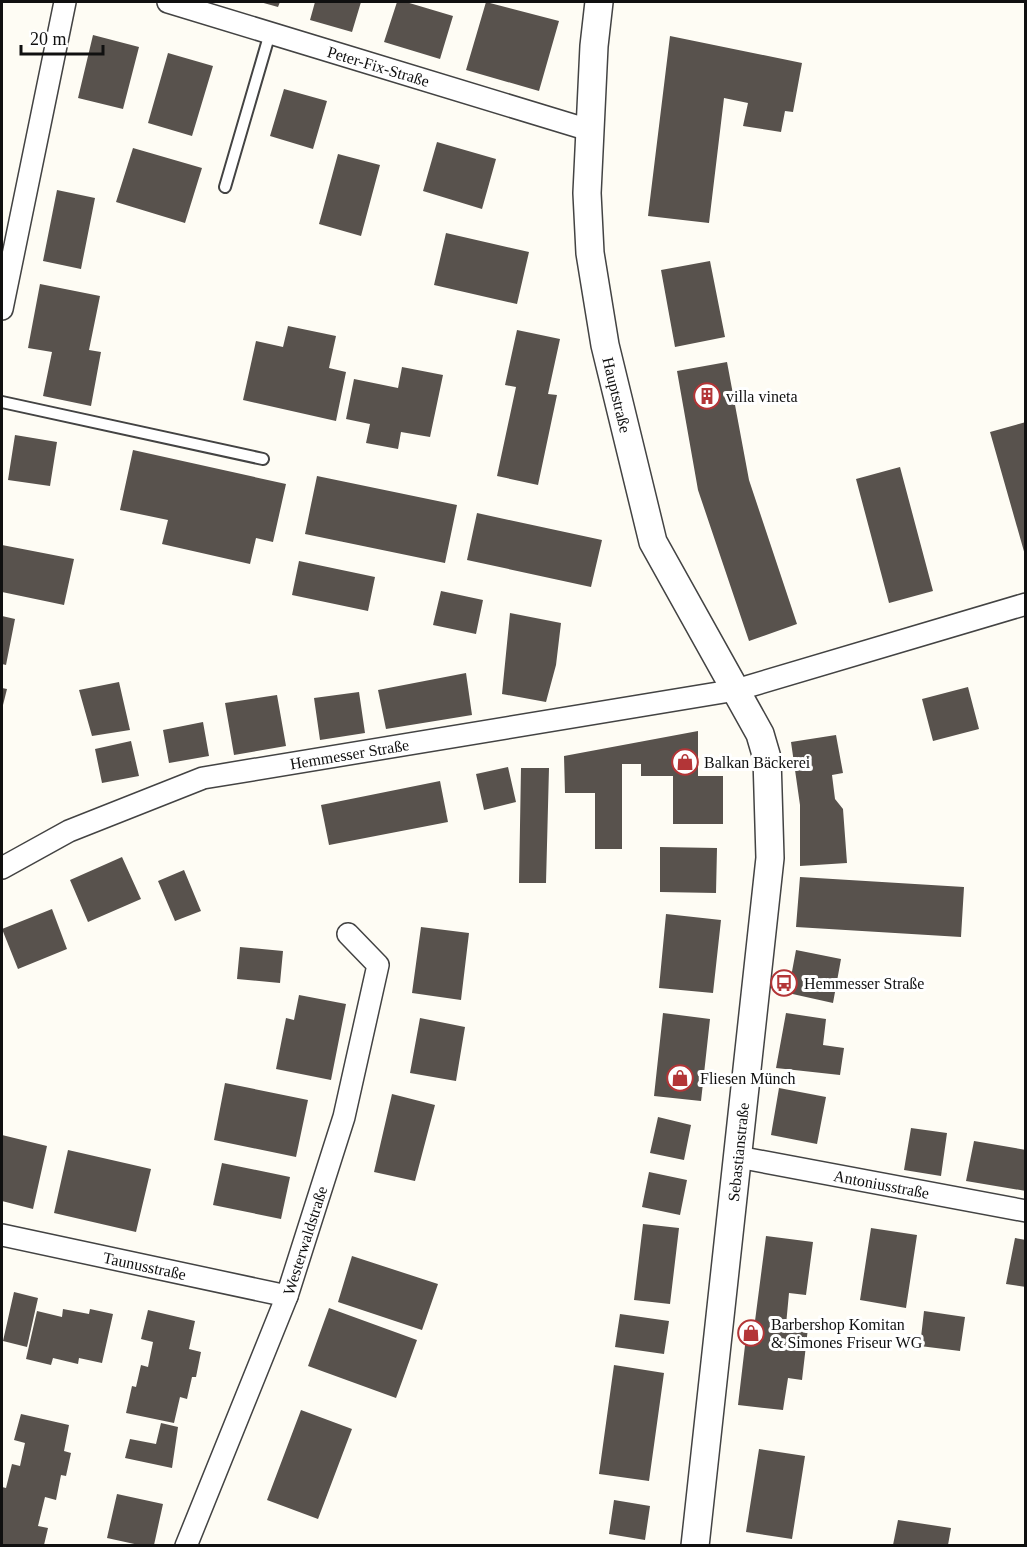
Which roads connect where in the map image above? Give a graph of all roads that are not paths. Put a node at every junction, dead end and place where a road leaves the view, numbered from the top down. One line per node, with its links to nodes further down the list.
1 (65, 2): 7 (street)
2 (168, 2): 4 (street, Peter-Fix-Straße)
3 (599, 2): 5 (street, Hauptstraße)
4 (270, 33): 5 (street, Peter-Fix-Straße); 6 (lane)
5 (589, 130): 11 (street, Hauptstraße)
6 (225, 187)
7 (2, 309)
8 (2, 402): 9 (lane)
9 (263, 459)
10 (1026, 604): 11 (street, Hemmesser Straße)
11 (736, 690): 12 (street, Hauptstraße); 13 (street, Hemmesser Straße)
12 (767, 758): 15 (street, Sebastianstraße)
13 (2, 868)
14 (348, 934): 18 (street, Westerwaldstraße)
15 (738, 1157): 16 (street, Antoniusstraße); 20 (street, Sebastianstraße)
16 (1026, 1211)
17 (2, 1235): 18 (street, Taunusstraße)
18 (287, 1296): 19 (street, Westerwaldstraße)
19 (186, 1545)
20 (695, 1545)

